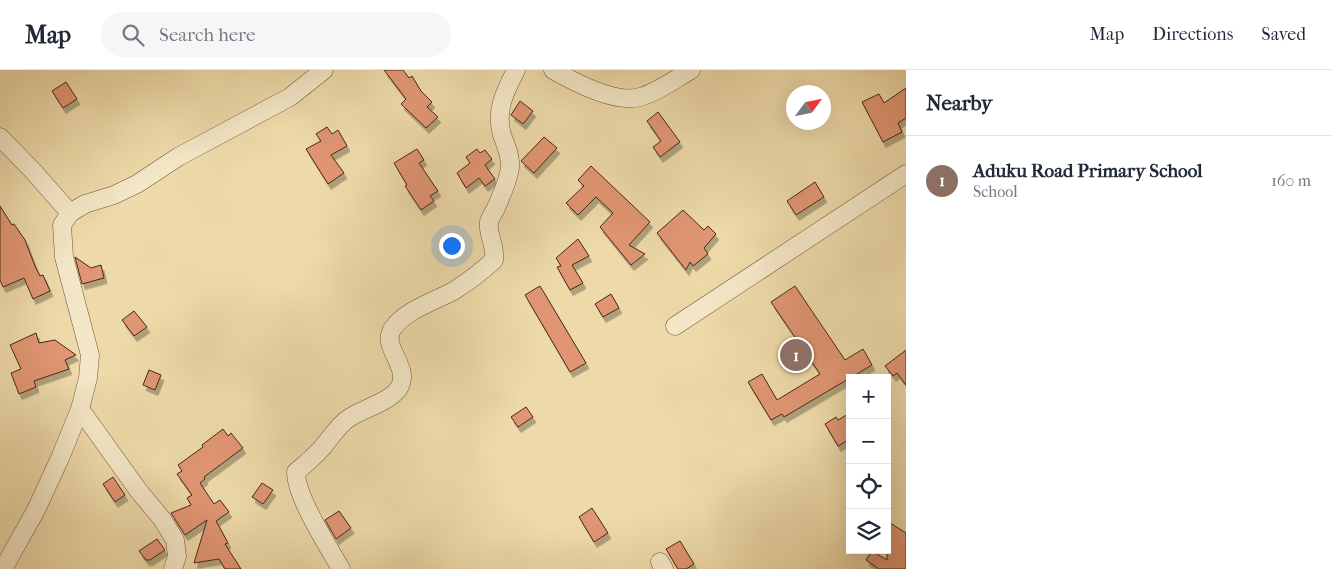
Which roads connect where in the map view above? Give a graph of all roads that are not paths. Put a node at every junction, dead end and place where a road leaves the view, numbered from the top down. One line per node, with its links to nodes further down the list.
1 (324, 70): 7 (street)
2 (516, 70): 12 (street)
3 (554, 70): 4 (street)
4 (691, 70)
5 (0, 137): 7 (street)
6 (906, 174): 8 (street)
7 (70, 213): 9 (street)
8 (675, 326)
9 (80, 409): 10 (street); 11 (street)
10 (3, 569)
11 (173, 569)
12 (341, 569)

